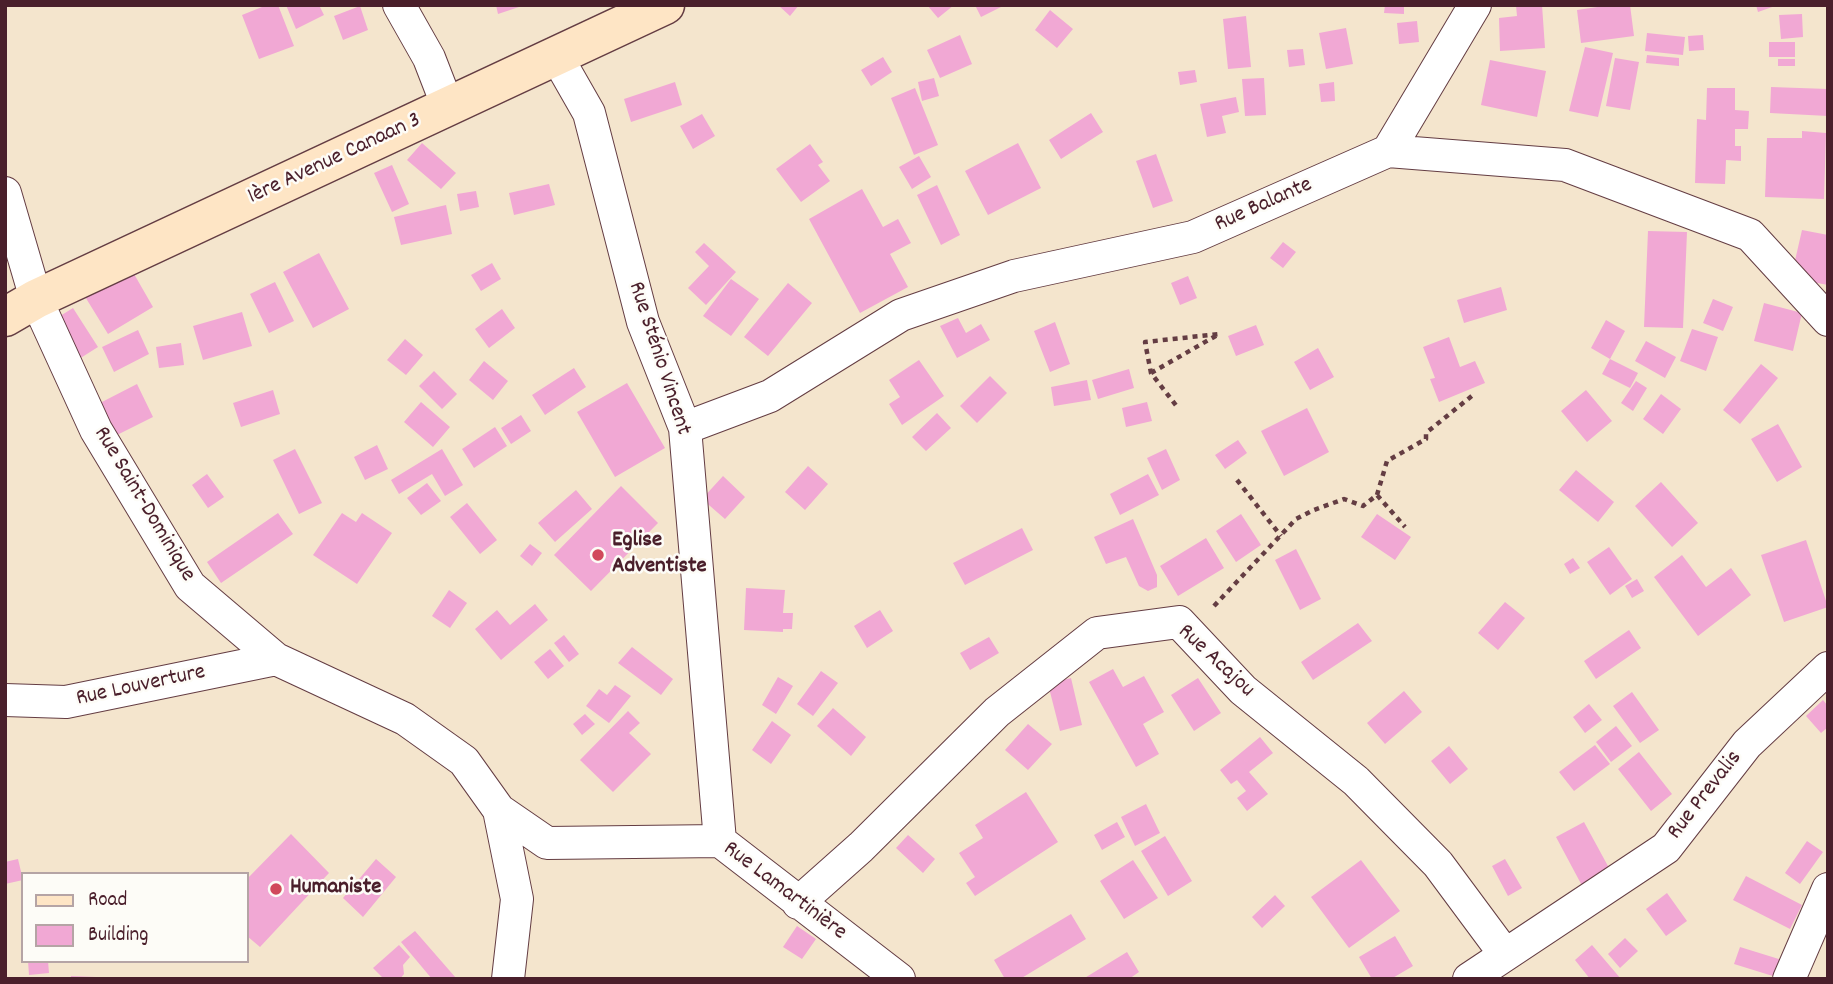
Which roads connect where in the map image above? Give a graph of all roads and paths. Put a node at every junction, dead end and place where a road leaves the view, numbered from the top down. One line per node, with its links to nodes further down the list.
1 (399, 5): 6 (street)
2 (665, 5): 5 (main road, 1ère Avenue Canaan 3)
3 (1454, 5): 7 (street)
4 (1475, 5): 7 (street)
5 (557, 57): 6 (main road, 1ère Avenue Canaan 3); 14 (street, Rue Sténio Vincent)
6 (448, 107): 9 (main road, 1ère Avenue Canaan 3)
7 (1388, 151): 10 (street, Rue Balante); 14 (street, Rue Balante)
8 (5, 193): 9 (street, Rue Saint-Dominique)
9 (20, 308): 20 (street, Rue Saint-Dominique)
10 (1828, 320)
11 (1151, 373): 11 (path); 13 (path)
12 (1473, 395): 16 (path)
13 (1178, 408)
14 (685, 428): 24 (street, Rue Sténio Vincent)
15 (1237, 480): 18 (path)
16 (1377, 495): 17 (path); 18 (path)
17 (1405, 527)
18 (1281, 536): 19 (path)
19 (1199, 643): 26 (street, Rue Acajou); 27 (street, Rue Acajou)
20 (276, 659): 22 (street, Rue Louverture); 23 (street, Rue Saint-Dominique)
21 (1828, 668): 27 (street, Rue Prevalis)
22 (5, 700)
23 (499, 810): 24 (street, Rue Lamartinière); 28 (street, Rue Saint-Dominique)
24 (720, 841): 26 (street, Rue Lamartinière)
25 (1828, 889): 31 (street)
26 (798, 903): 29 (street, Rue Lamartinière)
27 (1504, 953): 30 (street, Rue Prevalis)
28 (508, 979)
29 (899, 979)
30 (1469, 979)
31 (1789, 979)

